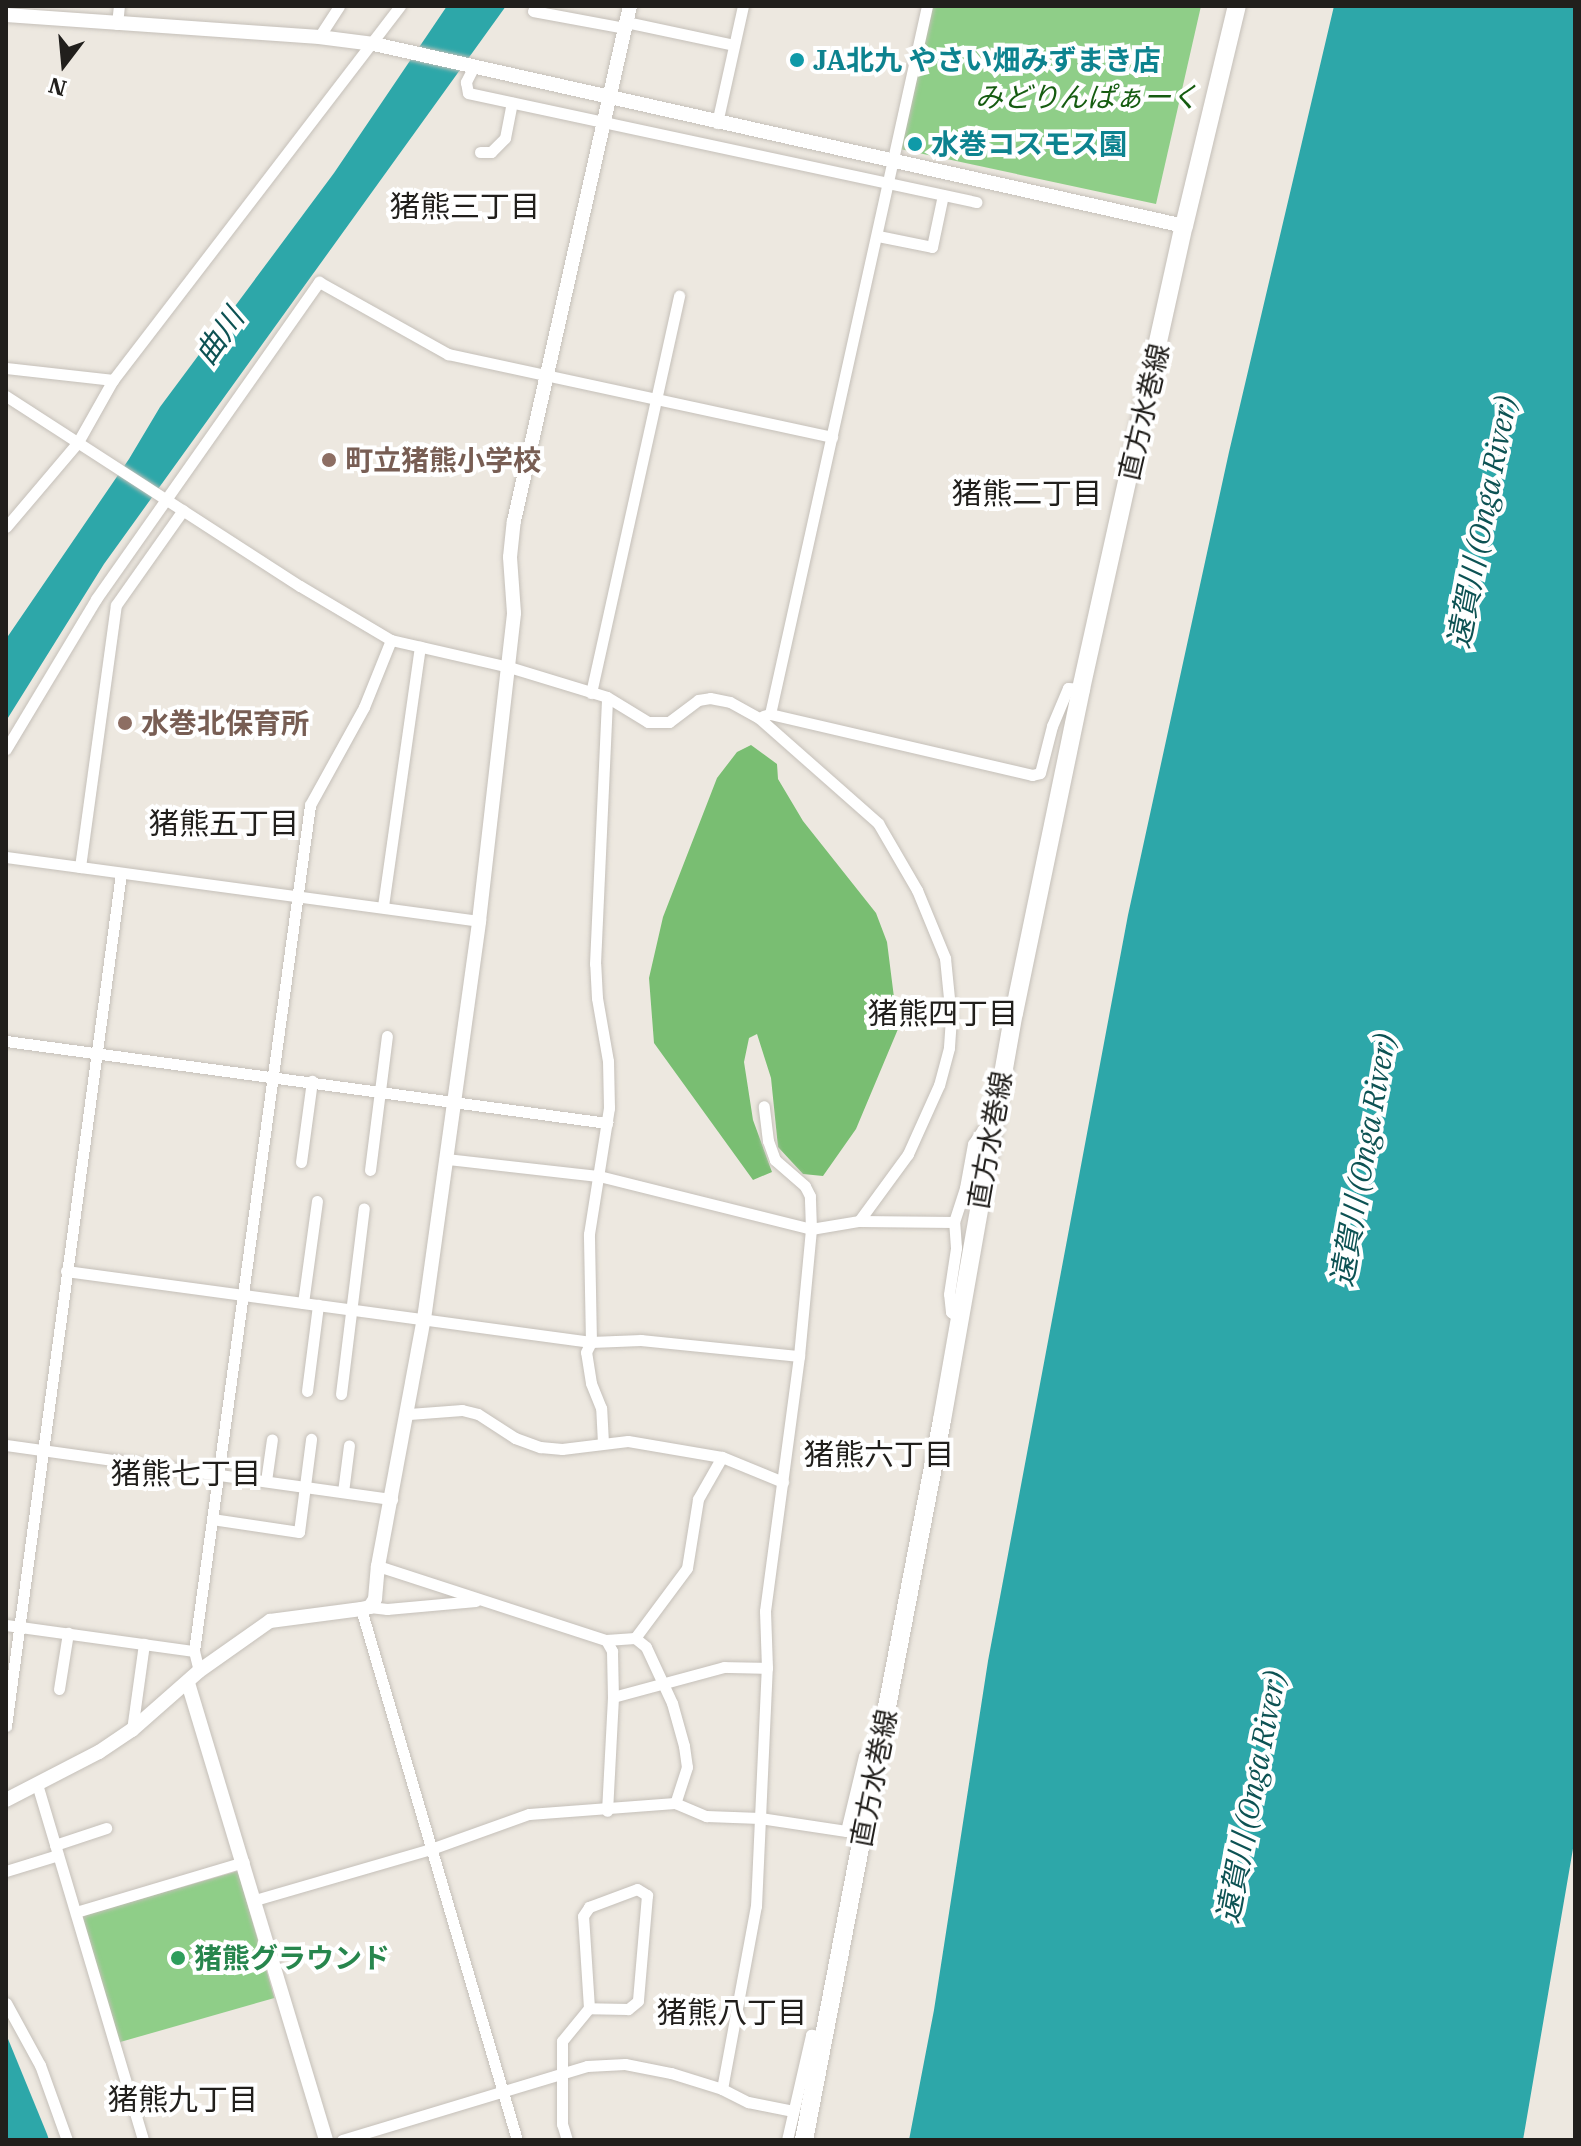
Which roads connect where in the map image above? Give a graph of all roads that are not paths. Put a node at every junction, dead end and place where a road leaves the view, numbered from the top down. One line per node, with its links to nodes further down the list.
1 (119, 6): 10 (street)
2 (339, 6): 12 (street)
3 (400, 6): 13 (street)
4 (630, 6): 11 (street)
5 (743, 6): 14 (street)
6 (927, 6): 21 (street)
7 (1237, 6): 25 (main road, 直方水巻線)
8 (533, 11): 11 (street)
9 (6, 15): 10 (street)
10 (117, 24): 12 (street)
11 (626, 25): 14 (street); 16 (street)
12 (319, 37): 13 (street)
13 (374, 44): 15 (street); 30 (street)
14 (734, 45): 19 (street)
15 (470, 68): 16 (street); 17 (street)
16 (610, 98): 18 (street); 19 (street)
17 (512, 103): 18 (street); 20 (street)
18 (604, 123): 22 (street); 29 (street)
19 (717, 123): 21 (street)
20 (480, 152)
21 (894, 163): 22 (street); 25 (street)
22 (889, 184): 23 (street); 26 (street)
23 (943, 195): 24 (street); 26 (street)
24 (976, 202)
25 (1184, 226): 41 (main road, 直方水巻線)
26 (878, 236): 33 (street)
27 (679, 296): 32 (street)
28 (6, 368): 30 (street)
29 (548, 375): 32 (street); 35 (street); 40 (street)
30 (113, 380): 34 (street)
31 (6, 396): 34 (street)
32 (658, 398): 33 (street); 42 (street)
33 (832, 437): 44 (street)
34 (78, 442): 35 (street); 37 (street)
35 (167, 500): 36 (street); 45 (street)
36 (183, 510): 38 (street); 47 (street)
37 (6, 527)
38 (391, 640): 39 (street); 49 (street)
39 (420, 647): 40 (street); 50 (street)
40 (509, 667): 42 (street); 51 (street)
41 (1081, 689): 44 (street); 61 (main road, 直方水巻線)
42 (591, 693): 43 (street)
43 (607, 697): 44 (street); 60 (street)
44 (764, 716): 68 (street)
45 (6, 749)
46 (6, 857): 47 (street)
47 (80, 867): 48 (street)
48 (121, 873): 49 (street); 54 (street)
49 (296, 895): 50 (street); 55 (street)
50 (383, 906): 51 (street)
51 (479, 921): 58 (street)
52 (387, 1036): 57 (street)
53 (6, 1041): 54 (street)
54 (98, 1052): 55 (street); 71 (street)
55 (272, 1076): 56 (street); 72 (street)
56 (312, 1081): 57 (street); 63 (street)
57 (380, 1091): 58 (street); 64 (street)
58 (454, 1102): 60 (street); 62 (street)
59 (764, 1106): 70 (street)
60 (607, 1123): 65 (street)
61 (992, 1127): 69 (street); 76 (main road, 直方水巻線)
62 (447, 1159): 65 (street); 77 (street)
63 (301, 1162)
64 (370, 1170)
65 (599, 1176): 70 (street); 78 (street)
66 (317, 1201): 73 (street)
67 (364, 1208): 75 (street)
68 (859, 1221): 69 (street); 70 (street)
69 (954, 1222): 76 (street)
70 (811, 1229): 79 (street)
71 (66, 1271): 72 (street); 88 (street)
72 (242, 1295): 73 (street); 90 (street)
73 (303, 1303): 74 (street)
74 (318, 1305): 75 (street); 80 (street)
75 (351, 1309): 77 (street); 81 (street)
76 (959, 1318): 116 (main road, 直方水巻線)
77 (424, 1319): 78 (street); 82 (street)
78 (591, 1342): 79 (street); 85 (street)
79 (799, 1356): 92 (street)
80 (307, 1391)
81 (341, 1394)
82 (409, 1414): 85 (street); 95 (street)
83 (272, 1439): 91 (street)
84 (311, 1439): 93 (street)
85 (603, 1443): 89 (street)
86 (6, 1445): 88 (street)
87 (349, 1445): 94 (street)
88 (42, 1449): 90 (street); 102 (street)
89 (722, 1457): 92 (street); 104 (street)
90 (218, 1475): 91 (street); 96 (street)
91 (266, 1481): 93 (street)
92 (783, 1482): 108 (street)
93 (305, 1486): 94 (street); 96 (street)
94 (343, 1492): 95 (street)
95 (392, 1499): 97 (street)
96 (212, 1519): 107 (street)
97 (378, 1566): 98 (street); 101 (street)
98 (429, 1583): 99 (street); 100 (street)
99 (480, 1600): 100 (street); 105 (street)
100 (429, 1606): 101 (street)
101 (366, 1608): 109 (street); 123 (street)
102 (12, 1626): 103 (street); 114 (street)
103 (68, 1633): 106 (street); 112 (street)
104 (635, 1638): 105 (street); 110 (street)
105 (606, 1640): 113 (street)
106 (144, 1644): 107 (street); 115 (street)
107 (194, 1651): 109 (street)
108 (767, 1668): 110 (street); 121 (street)
109 (199, 1671): 111 (street)
110 (661, 1682): 113 (street); 119 (street)
111 (188, 1683): 115 (street); 125 (street)
112 (59, 1689)
113 (613, 1697): 120 (street)
114 (6, 1726)
115 (132, 1730): 117 (street)
116 (878, 1757): 121 (street); 131 (main road, 直方水巻線)
117 (37, 1784): 118 (street); 124 (street)
118 (6, 1800)
119 (675, 1803): 120 (street); 121 (street)
120 (607, 1811): 123 (street)
121 (760, 1818): 133 (street)
122 (106, 1828): 124 (street)
123 (431, 1849): 127 (street); 134 (street)
124 (56, 1850): 126 (street); 128 (street)
125 (244, 1862): 127 (street); 128 (street)
126 (6, 1871)
127 (255, 1900): 138 (street)
128 (76, 1912): 137 (street)
129 (6, 2003): 136 (street)
130 (589, 2008): 130 (street); 132 (street)
131 (825, 2037): 135 (street); 143 (main road, 直方水巻線)
132 (564, 2071): 133 (street); 134 (street); 141 (street)
133 (722, 2089): 135 (street)
134 (502, 2090): 139 (street); 140 (street)
135 (793, 2111): 142 (street)
136 (67, 2140)
137 (143, 2140)
138 (326, 2140)
139 (342, 2140)
140 (517, 2140)
141 (567, 2140)
142 (787, 2140)
143 (804, 2140)

